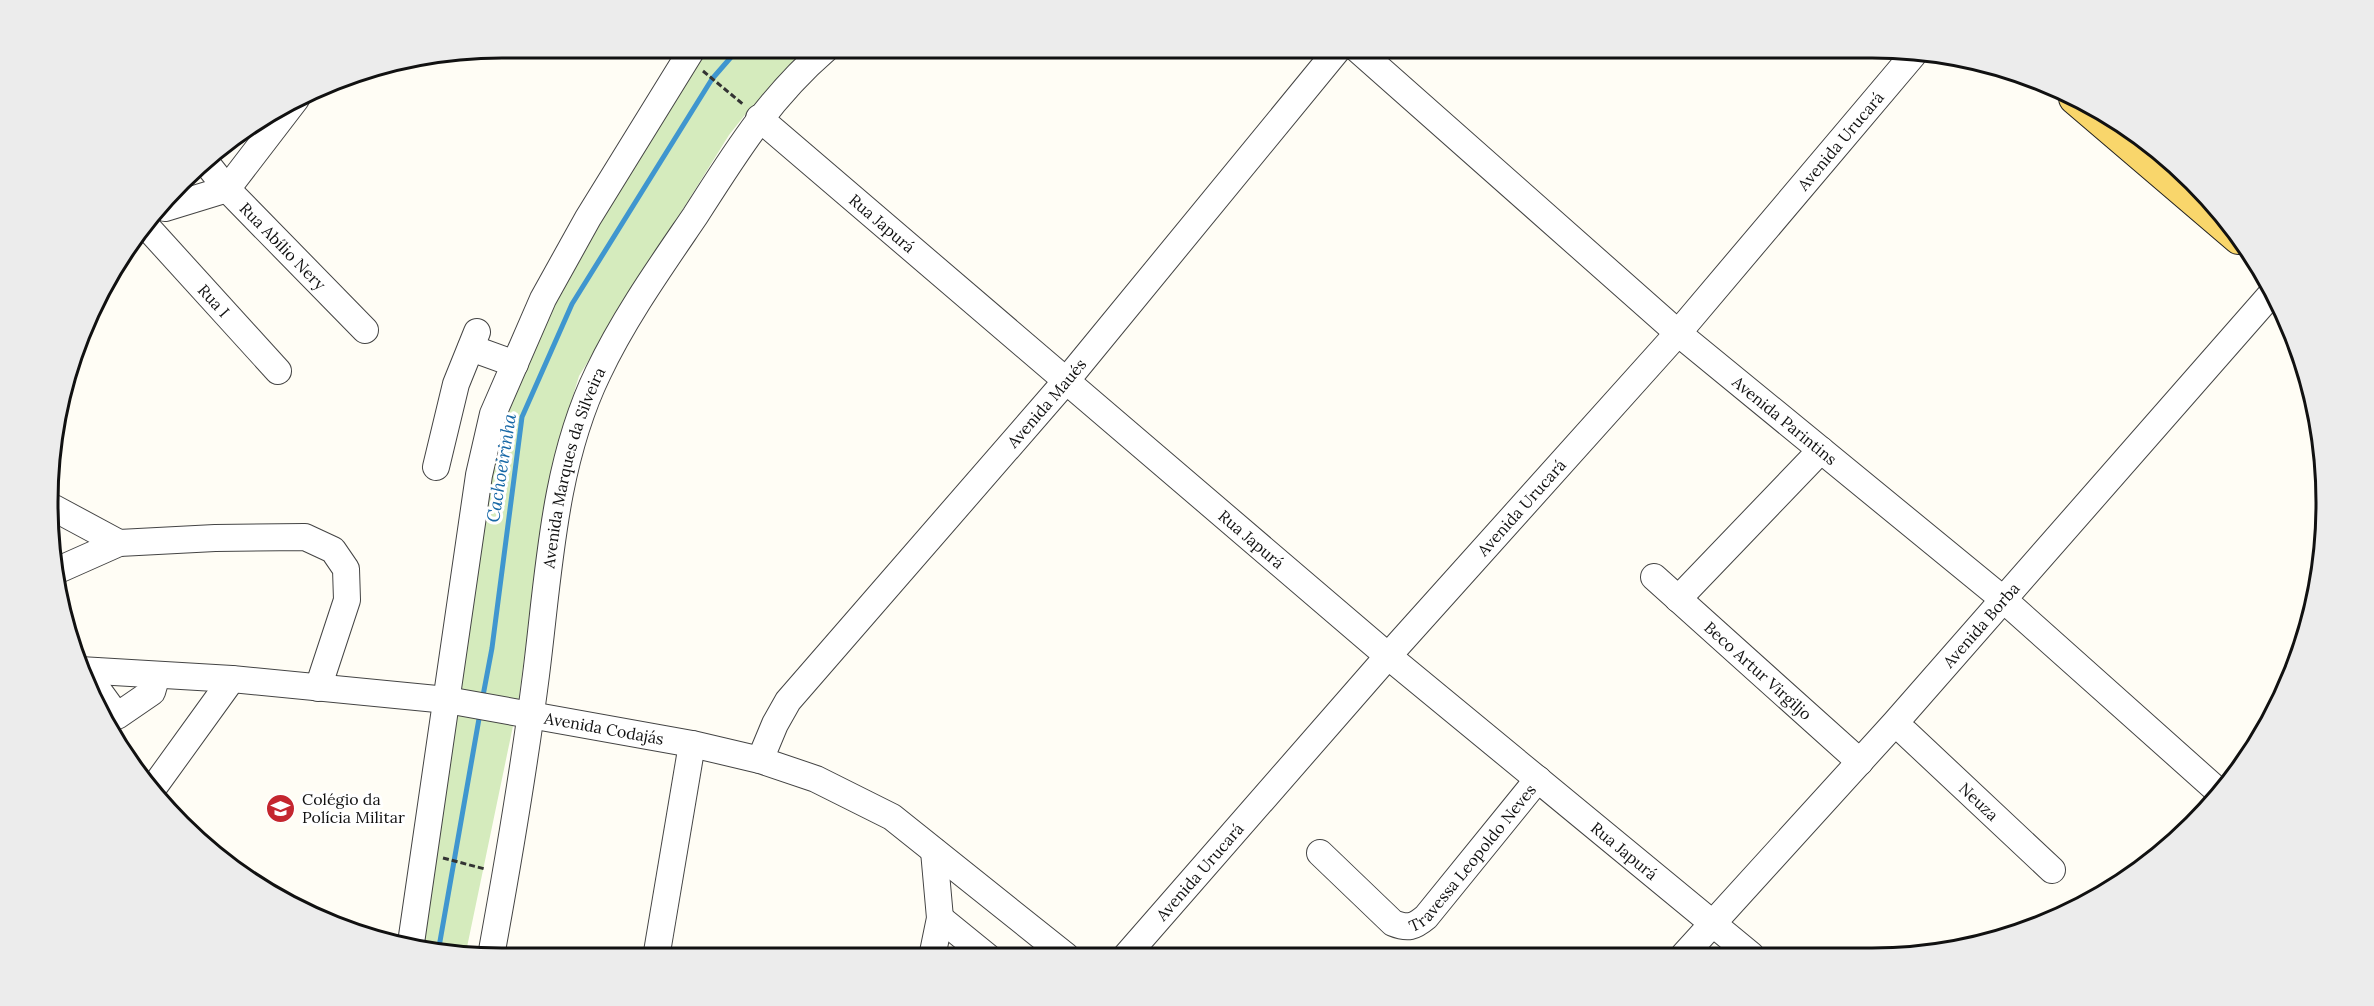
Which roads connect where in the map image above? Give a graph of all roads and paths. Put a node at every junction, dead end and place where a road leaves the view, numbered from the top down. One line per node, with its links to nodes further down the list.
1 (696, 58): 6 (path); 18 (street)
2 (815, 58): 6 (street, Avenida Marques da Silveira)
3 (1331, 58): 20 (street, Avenida Maués)
4 (1367, 58): 17 (street, Avenida Parintins)
5 (1908, 60): 17 (street, Avenida Urucará)
6 (751, 112): 20 (street, Rua Japurá); 35 (street, Avenida Marques da Silveira)
7 (282, 118): 11 (street)
8 (2117, 133): 10 (main road)
9 (211, 168): 11 (street, Rua Abílio Nery)
10 (2176, 181)
11 (227, 189): 12 (street); 16 (street, Rua Abílio Nery)
12 (173, 205)
13 (151, 231): 19 (street, Rua I)
14 (2266, 300): 28 (street, Avenida Borba)
15 (2273, 313): 28 (street, Avenida Borba)
16 (365, 330)
17 (1678, 333): 21 (street, Avenida Parintins); 29 (street, Avenida Urucará)
18 (515, 364): 22 (street); 34 (street)
19 (278, 371)
20 (1066, 381): 29 (street, Rua Japurá); 39 (street, Avenida Maués)
21 (1821, 450): 27 (street); 28 (street, Avenida Parintins)
22 (436, 467)
23 (58, 510): 24 (street)
24 (119, 543): 25 (street); 33 (street)
25 (63, 568)
26 (1654, 577): 27 (street, Beco Artur Virgiljo)
27 (1678, 599): 40 (street, Beco Artur Virgiljo)
28 (2009, 605): 37 (street, Avenida Borba); 40 (street, Avenida Borba); 43 (street, Avenida Parintins)
29 (1388, 656): 41 (street, Rua Japurá); 57 (street, Avenida Urucará)
30 (91, 670): 31 (street, Avenida Codajás)
31 (157, 675): 32 (street, Avenida Codajás); 36 (street)
32 (232, 679): 33 (street, Avenida Codajás); 42 (street)
33 (318, 688): 34 (street, Avenida Codajás)
34 (454, 701): 35 (street, Avenida Codajás); 51 (street)
35 (521, 714): 38 (street, Avenida Codajás); 52 (street, Avenida Marques da Silveira)
36 (114, 718)
37 (1906, 733): 48 (street, Neuza); 50 (street, Avenida Borba)
38 (692, 744): 39 (street, Avenida Codajás); 53 (street)
39 (760, 760): 44 (street, Avenida Codajás)
40 (1860, 762): 50 (street, Avenida Borba)
41 (1538, 779): 45 (street, Travessa Leopoldo Neves); 50 (street, Rua Japurá)
42 (157, 782)
43 (2213, 787)
44 (934, 851): 49 (street); 56 (street, Avenida Codajás)
45 (1320, 853)
46 (441, 857): 47 (path)
47 (485, 869)
48 (2052, 870)
49 (940, 918): 54 (street); 55 (street)
50 (1719, 927): 58 (street, Avenida Borba); 59 (street, Avenida Borba); 60 (street, Rua Japurá)
51 (412, 938)
52 (491, 948)
53 (658, 948)
54 (934, 948)
55 (977, 948)
56 (1056, 948)
57 (1133, 948)
58 (1693, 948)
59 (1707, 948)
60 (1742, 948)

